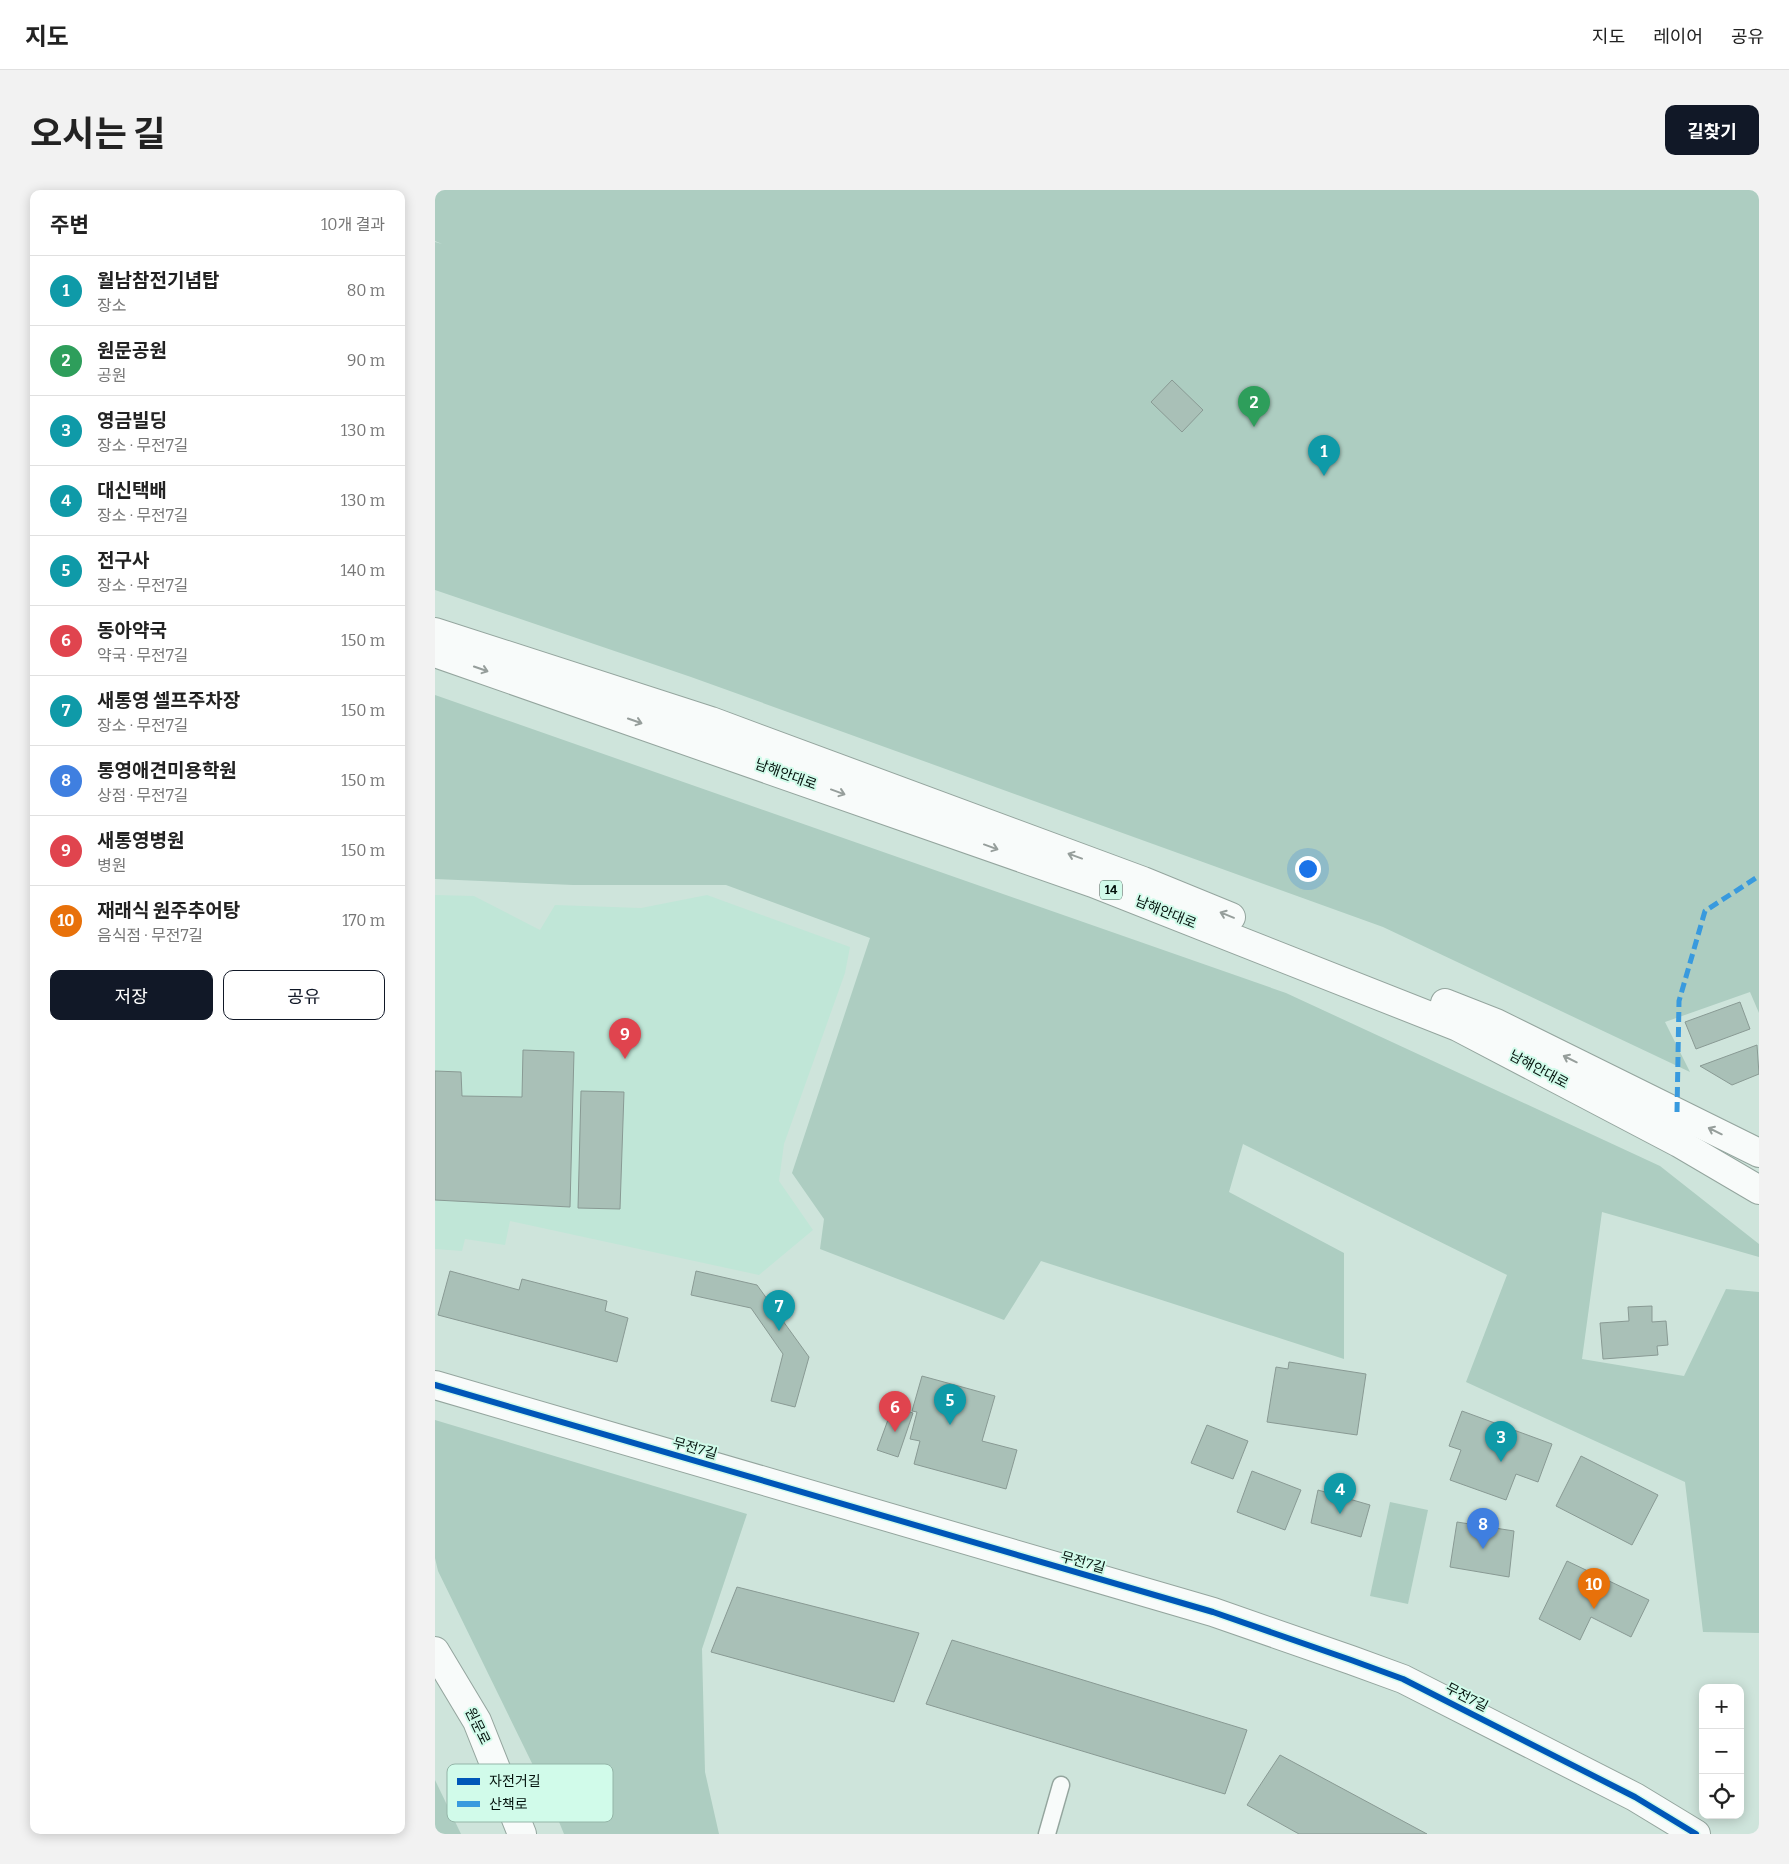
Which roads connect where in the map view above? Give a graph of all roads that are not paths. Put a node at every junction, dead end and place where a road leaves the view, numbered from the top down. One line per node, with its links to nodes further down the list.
1 (435, 632): 3 (main road, 남해안대로 / 14, one-way to 1)
2 (435, 653): 4 (main road, 남해안대로 / 14, one-way to 4)
3 (1759, 1153)
4 (1759, 1190)
5 (435, 1385): 12 (main road, 무전7길)
6 (435, 1651): 7 (main road, 원문로)
7 (494, 1764)
8 (1061, 1785): 11 (lane)
9 (517, 1822): 10 (main road, 원문로)
10 (522, 1834)
11 (1047, 1834)
12 (1696, 1834)

